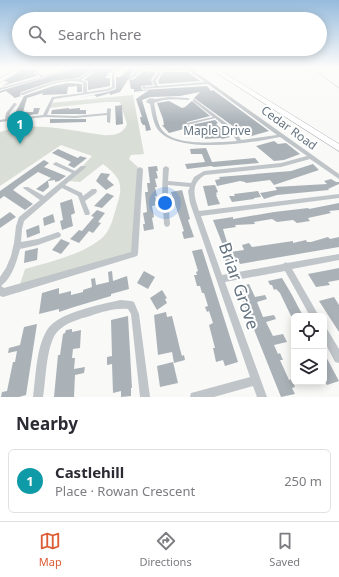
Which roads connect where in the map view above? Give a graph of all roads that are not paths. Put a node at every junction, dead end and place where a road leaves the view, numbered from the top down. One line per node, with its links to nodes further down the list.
1 (47, 87): 10 (street)
2 (85, 87): 9 (street)
3 (114, 87): 9 (street)
4 (144, 87): 5 (street)
5 (156, 87): 6 (street)
6 (162, 87)
7 (213, 87): 18 (street, Cedar Road)
8 (241, 87): 20 (highway)
9 (85, 92): 12 (street)
10 (22, 94)
11 (15, 104): 14 (street)
12 (45, 116): 14 (street); 16 (street)
13 (216, 117): 17 (street); 19 (street); 19 (street, Maple Drive)
14 (7, 120): 15 (street)
15 (0, 121)
16 (109, 122)
17 (188, 124)
18 (281, 135): 19 (street, Maple Drive); 21 (street, Cedar Road)
19 (240, 142)
20 (339, 148)
21 (311, 157): 27 (street, Cedar Road); 30 (street)
22 (56, 164): 26 (street)
23 (83, 167): 26 (street)
24 (166, 168): 28 (street)
25 (140, 169): 45 (street)
26 (76, 172): 29 (street)
27 (339, 177)
28 (165, 183): 30 (street); 38 (street)
29 (61, 185): 34 (street); 35 (street)
30 (192, 185): 37 (street, Briar Grove)
31 (26, 188): 34 (street)
32 (94, 191): 35 (street)
33 (339, 196): 37 (street)
34 (44, 199): 40 (street)
35 (82, 199): 36 (street)
36 (87, 213)
37 (197, 214): 43 (street, Briar Grove)
38 (167, 224)
39 (58, 235): 40 (street)
40 (17, 246): 44 (street)
41 (339, 256): 42 (street)
42 (286, 266): 43 (street); 46 (street)
43 (220, 279): 49 (street, Briar Grove)
44 (0, 283)
45 (0, 290)
46 (313, 313)
47 (327, 337): 48 (street)
48 (339, 358)
49 (256, 380): 52 (street); 53 (street, Briar Grove)
50 (38, 397): 51 (street)
51 (145, 397)
52 (196, 397)
53 (262, 397)

